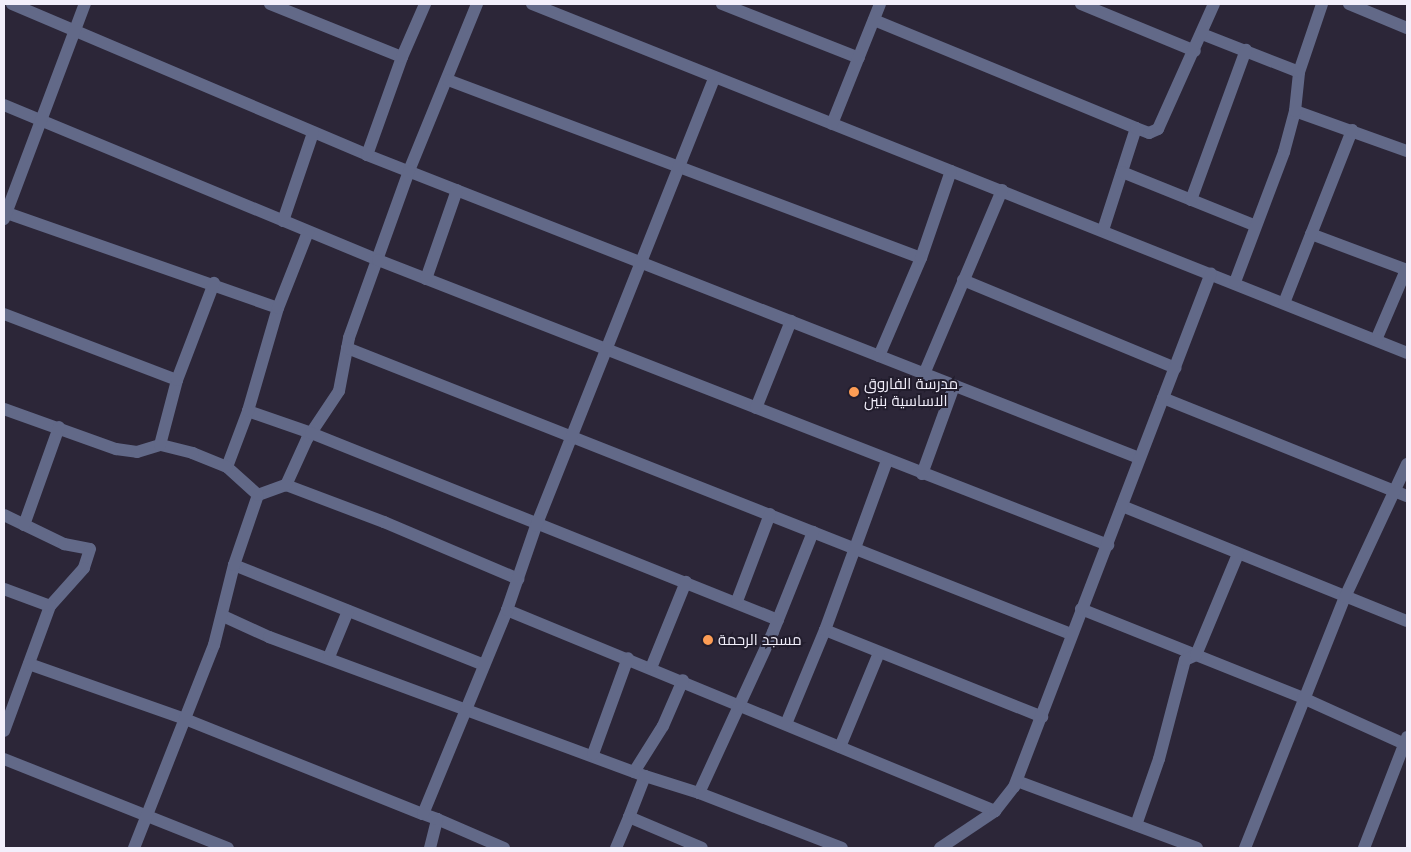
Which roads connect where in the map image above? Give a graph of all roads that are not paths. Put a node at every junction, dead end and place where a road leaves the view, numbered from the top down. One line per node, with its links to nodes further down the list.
1 (12, 4): 15 (street)
2 (85, 4): 15 (street)
3 (270, 4): 19 (street)
4 (425, 4): 19 (street)
5 (477, 4): 23 (street)
6 (722, 4): 20 (street)
7 (880, 4): 13 (street)
8 (1081, 4): 18 (street)
9 (1214, 4): 16 (street)
10 (1322, 4): 21 (street)
11 (1349, 4): 14 (street)
12 (539, 5): 22 (street)
13 (874, 20): 20 (street); 28 (street)
14 (1407, 28)
15 (77, 30): 26 (street); 30 (street)
16 (1202, 34): 17 (street); 18 (street)
17 (1246, 50): 21 (street); 39 (street)
18 (1195, 51): 28 (street)
19 (402, 57): 32 (street)
20 (859, 58): 27 (street)
21 (1299, 72): 25 (street)
22 (715, 76): 27 (street); 33 (street)
23 (448, 80): 33 (street); 34 (street)
24 (4, 105): 26 (street)
25 (1295, 111): 29 (street); 42 (street)
26 (41, 120): 40 (street); 41 (street)
27 (832, 124): 35 (street)
28 (1136, 128): 36 (street)
29 (1352, 130): 31 (street); 45 (street)
30 (313, 133): 32 (street); 41 (street)
31 (1407, 151)
32 (367, 156): 34 (street)
33 (679, 168): 46 (street); 48 (street)
34 (409, 171): 37 (street); 47 (street)
35 (952, 171): 38 (street); 46 (street)
36 (1122, 172): 39 (street); 43 (street)
37 (457, 190): 48 (street); 51 (street)
38 (1002, 190): 43 (street); 52 (street)
39 (1191, 200): 42 (street)
40 (5, 215): 54 (street)
41 (283, 221): 44 (street)
42 (1256, 226): 53 (street)
43 (1103, 230): 50 (street)
44 (308, 232): 47 (street); 56 (street)
45 (1311, 234): 49 (street); 55 (street)
46 (921, 258): 63 (street)
47 (378, 260): 51 (street); 60 (street)
48 (642, 264): 58 (street); 61 (street)
49 (1407, 270): 59 (street)
50 (1211, 273): 53 (street); 64 (street)
51 (426, 279): 61 (street)
52 (963, 280): 64 (street); 65 (street)
53 (1234, 282): 55 (street)
54 (214, 283): 56 (street); 66 (street)
55 (1284, 303): 59 (street)
56 (278, 308): 71 (street)
57 (4, 314): 66 (street)
58 (791, 321): 63 (street); 69 (street)
59 (1376, 340): 62 (street)
60 (347, 348): 73 (street); 74 (street)
61 (608, 350): 69 (street); 74 (street)
62 (1407, 353)
63 (879, 356): 65 (street)
64 (1175, 368): 68 (street)
65 (924, 374): 67 (street)
66 (177, 380): 75 (street)
67 (954, 386): 76 (street); 80 (street)
68 (1163, 398): 76 (street); 82 (street)
69 (756, 408): 77 (street)
70 (4, 409): 72 (street)
71 (248, 411): 73 (street); 79 (street)
72 (59, 427): 75 (street); 88 (street)
73 (311, 433): 81 (street); 89 (street)
74 (572, 434): 86 (street); 89 (street)
75 (160, 445): 79 (street)
76 (1139, 458): 85 (street)
77 (886, 461): 80 (street); 92 (street)
78 (1407, 464): 82 (street)
79 (227, 467): 83 (street)
80 (922, 474): 91 (street)
81 (286, 485): 83 (street); 95 (street)
82 (1395, 492): 84 (street); 98 (street)
83 (258, 495): 94 (street)
84 (1407, 496)
85 (1122, 506): 91 (street); 93 (street)
86 (770, 514): 90 (street); 99 (street)
87 (4, 515): 88 (street)
88 (24, 525): 100 (street)
89 (536, 526): 95 (street); 96 (street)
90 (813, 532): 92 (street); 105 (street)
91 (1108, 545): 101 (street)
92 (855, 548): 107 (street); 108 (street)
93 (1238, 554): 98 (street); 110 (street)
94 (234, 565): 103 (street); 104 (street)
95 (518, 579): 102 (street)
96 (686, 582): 99 (street); 115 (street)
97 (4, 589): 100 (street)
98 (1345, 597): 106 (street); 117 (street)
99 (737, 601): 105 (street)
100 (50, 606): 113 (street)
101 (1081, 609): 108 (street); 110 (street)
102 (507, 610): 112 (street); 114 (street)
103 (348, 611): 111 (street); 114 (street)
104 (223, 616): 111 (street); 121 (street)
105 (778, 620): 118 (street)
106 (1407, 621)
107 (825, 630): 109 (street); 122 (street)
108 (1071, 634): 120 (street)
109 (879, 653): 120 (street); 125 (street)
110 (1196, 655): 117 (street); 136 (street)
111 (329, 657): 119 (street)
112 (628, 658): 115 (street); 126 (street)
113 (30, 664): 121 (street); 123 (street)
114 (484, 665): 119 (street)
115 (651, 668): 116 (street)
116 (684, 680): 118 (street); 128 (street)
117 (1303, 698): 124 (street); 147 (street)
118 (742, 704): 122 (street); 130 (street)
119 (466, 709): 126 (street); 132 (street)
120 (1042, 717): 129 (street)
121 (185, 719): 132 (street); 134 (street)
122 (786, 724): 125 (street)
123 (4, 730)
124 (1406, 742): 148 (street)
125 (840, 746): 131 (street)
126 (593, 754): 128 (street)
127 (4, 759): 134 (street)
128 (640, 774): 130 (street); 133 (street)
129 (1017, 781): 131 (street); 136 (street)
130 (699, 793): 144 (street)
131 (995, 811): 145 (street)
132 (423, 814): 135 (street)
133 (629, 817): 142 (street); 143 (street)
134 (145, 818): 138 (street); 139 (street)
135 (437, 819): 140 (street); 141 (street)
136 (1136, 825): 137 (street)
137 (1165, 843): 146 (street)
138 (134, 848)
139 (228, 848)
140 (430, 848)
141 (504, 848)
142 (616, 848)
143 (702, 848)
144 (842, 848)
145 (940, 848)
146 (1196, 848)
147 (1245, 848)
148 (1364, 848)

